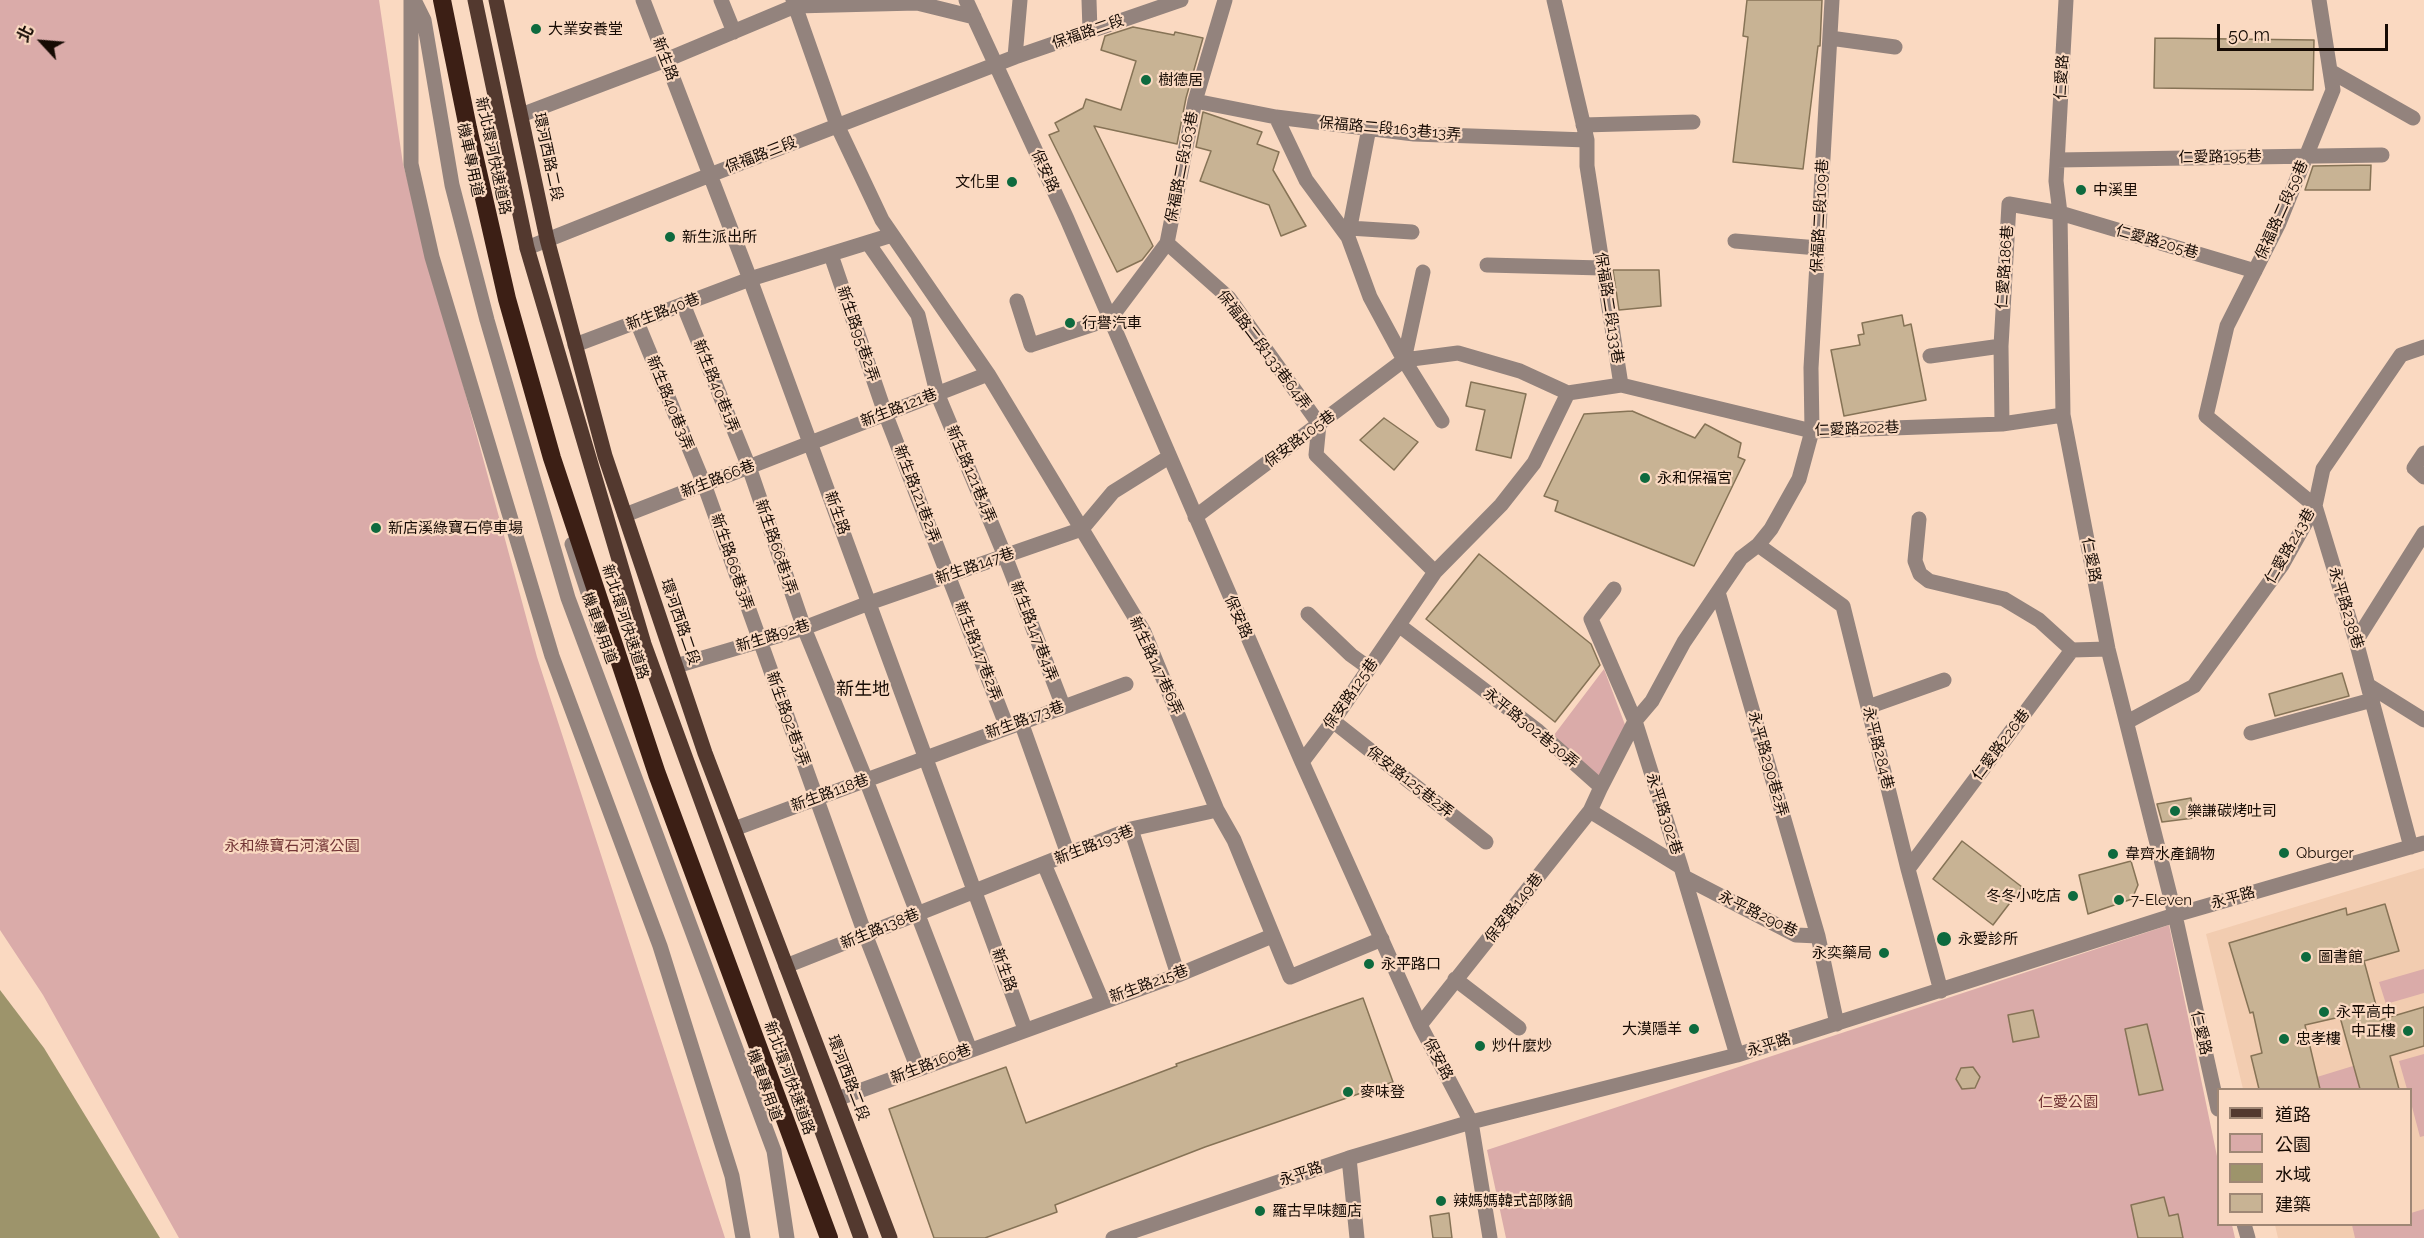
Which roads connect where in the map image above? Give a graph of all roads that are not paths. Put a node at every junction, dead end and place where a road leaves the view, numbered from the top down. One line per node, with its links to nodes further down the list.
1 (412, 0): 151 (street); 152 (street)
2 (436, 0): 153 (street, 機車專用道)
3 (442, 0): 154 (highway, 新北環河快速道路)
4 (475, 0): 47 (main road)
5 (496, 0): 28 (main road, 環河西路二段)
6 (643, 0): 24 (street, 新生路)
7 (720, 0): 20 (street)
8 (966, 0): 18 (street, 保安路)
9 (1020, 0): 23 (street)
10 (1089, 0): 19 (street)
11 (1181, 0): 19 (street, 保福路二段)
12 (1225, 0): 27 (street, 保福路二段163巷)
13 (1554, 0): 34 (street, 保福路二段133巷)
14 (1832, 0): 21 (street, 保福路二段109巷)
15 (2066, 0): 37 (street, 仁愛路)
16 (2319, 0): 26 (street, 保福路二段59巷)
17 (794, 2): 18 (street); 20 (street); 32 (street, 新生路147巷6弄)
18 (974, 17): 25 (street, 保安路)
19 (1090, 31): 23 (street, 保福路二段)
20 (734, 32): 24 (street)
21 (1830, 38): 22 (street); 48 (street, 保福路二段109巷)
22 (1895, 47)
23 (1016, 57): 25 (street, 保福路二段)
24 (666, 60): 28 (street); 38 (street, 新生路)
25 (996, 66): 32 (street, 保福路三段); 57 (street, 保安路)
26 (2330, 71): 30 (street); 35 (street, 保福路二段59巷)
27 (1195, 101): 29 (street, 保福路二段163巷13弄); 46 (street, 保福路二段163巷)
28 (520, 115): 43 (main road, 環河西路二段)
29 (1276, 117): 33 (street, 保福路二段163巷13弄); 41 (street)
30 (2412, 118)
31 (1693, 122): 34 (street, 保福路二段163巷13弄)
32 (837, 125): 38 (street, 保福路三段); 42 (street, 新生路147巷6弄)
33 (1369, 128): 34 (street, 保福路二段163巷13弄); 41 (street)
34 (1585, 132): 51 (street, 保福路二段133巷)
35 (2307, 155): 36 (street, 仁愛路195巷); 37 (street, 仁愛路195巷); 52 (street, 保福路二段59巷)
36 (2382, 155)
37 (2057, 160): 39 (street, 仁愛路)
38 (710, 175): 43 (street, 保福路三段); 54 (street, 新生路)
39 (2060, 213): 52 (street, 仁愛路205巷); 60 (street, 仁愛路186巷); 69 (street, 仁愛路)
40 (1412, 232): 41 (street)
41 (1348, 233): 63 (street)
42 (892, 235): 45 (street, 新生路40巷); 64 (street, 新生路147巷6弄)
43 (547, 239): 47 (street, 保福路三段); 59 (main road, 環河西路二段)
44 (1735, 242): 48 (street)
45 (868, 243): 49 (street, 新生路40巷); 66 (street, 新生路121巷4弄)
46 (1167, 243): 57 (street, 保福路二段163巷); 71 (street, 保福路二段133巷64弄)
47 (527, 248): 155 (main road)
48 (1818, 248): 73 (street, 保福路二段109巷)
49 (831, 255): 54 (street, 新生路40巷); 68 (street, 新生路95巷2弄)
50 (1487, 265): 51 (street)
51 (1602, 268): 65 (street, 保福路二段133巷)
52 (2254, 270): 80 (street, 保福路二段59巷)
53 (1423, 272): 63 (street)
54 (750, 279): 56 (street, 新生路40巷); 74 (street, 新生路)
55 (1017, 301): 57 (street)
56 (683, 304): 58 (street, 新生路40巷); 77 (street, 新生路40巷1弄)
57 (1110, 319): 76 (street, 保安路)
58 (637, 322): 59 (street, 新生路40巷); 79 (street, 新生路40巷3弄)
59 (575, 345): 81 (main road, 環河西路二段)
60 (2001, 345): 62 (street); 72 (street)
61 (2424, 347): 80 (street, 仁愛路243巷)
62 (1930, 356)
63 (1404, 360): 67 (street); 70 (street); 71 (street, 保安路105巷)
64 (988, 374): 66 (street, 新生路121巷); 84 (street, 新生路147巷6弄)
65 (1621, 385): 67 (street, 保福路二段133巷); 73 (street, 仁愛路202巷)
66 (937, 393): 68 (street, 新生路121巷); 87 (street, 新生路121巷4弄)
67 (1568, 393): 88 (street)
68 (885, 413): 74 (street, 新生路121巷); 89 (street, 新生路121巷2弄)
69 (2063, 415): 72 (street, 仁愛路202巷); 99 (street, 仁愛路)
70 (1442, 421)
71 (1319, 424): 82 (street, 保安路105巷); 88 (street, 保福路二段133巷64弄)
72 (2002, 424): 73 (street, 仁愛路202巷)
73 (1812, 431): 86 (street)
74 (811, 442): 77 (street, 新生路66巷); 92 (street, 新生路)
75 (2424, 453): 78 (street)
76 (1169, 457): 82 (street, 保安路); 84 (street)
77 (749, 467): 79 (street, 新生路66巷); 95 (street, 新生路66巷1弄)
78 (2424, 477)
79 (704, 484): 81 (street, 新生路66巷); 96 (street, 新生路66巷3弄)
80 (2315, 506): 97 (street, 永平路238巷); 110 (street, 仁愛路243巷)
81 (625, 515): 100 (main road, 環河西路二段)
82 (1195, 517): 114 (street, 保安路)
83 (1919, 519): 98 (street)
84 (1082, 530): 87 (street, 新生路147巷); 118 (street, 新生路147巷6弄)
85 (2424, 533): 97 (street)
86 (1758, 545): 91 (street); 106 (street, 永平路284巷)
87 (1005, 556): 89 (street, 新生路147巷); 105 (street, 新生路147巷4弄)
88 (1435, 572): 94 (street)
89 (948, 575): 92 (street, 新生路147巷); 111 (street, 新生路147巷2弄)
90 (1614, 589): 109 (street, 永平路302巷)
91 (1718, 592): 109 (street); 133 (street, 永平路290巷2弄)
92 (869, 603): 95 (street, 新生路92巷); 113 (street, 新生路)
93 (1308, 614): 101 (street)
94 (1400, 626): 101 (street, 保安路125巷); 116 (street, 永平路302巷30弄)
95 (804, 628): 96 (street, 新生路92巷); 115 (street, 新生路66巷1弄)
96 (759, 641): 100 (street, 新生路92巷); 117 (street, 新生路92巷3弄)
97 (2356, 641): 104 (street, 永平路238巷)
98 (2072, 650): 99 (street); 126 (street, 仁愛路226巷)
99 (2108, 650): 110 (street, 仁愛路)
100 (676, 666): 120 (main road, 環河西路二段)
101 (1369, 668): 108 (street, 保安路125巷)
102 (1944, 680): 106 (street)
103 (1126, 684): 105 (street, 新生路173巷)
104 (2370, 693): 107 (street); 112 (street); 123 (street, 永平路238巷)
105 (1063, 706): 111 (street, 新生路173巷)
106 (1868, 707): 126 (street, 永平路284巷)
107 (2424, 720)
108 (1333, 721): 114 (street, 保安路125巷); 122 (street, 保安路125巷2弄)
109 (1635, 721): 116 (street); 127 (street, 永平路302巷)
110 (2127, 722): 130 (street, 仁愛路)
111 (1014, 724): 113 (street, 新生路173巷); 124 (street, 新生路147巷2弄)
112 (2252, 733)
113 (925, 757): 115 (street, 新生路118巷); 128 (street, 新生路)
114 (1302, 762): 134 (street, 保安路)
115 (866, 780): 117 (street, 新生路118巷); 129 (street, 新生路66巷1弄)
116 (1601, 788): 119 (street, 保安路149巷)
117 (817, 797): 120 (street, 新生路118巷); 131 (street, 新生路92巷3弄)
118 (1217, 810): 121 (street, 新生路193巷); 132 (street, 新生路147巷6弄)
119 (1590, 811): 127 (street, 永平路290巷); 137 (street, 保安路149巷)
120 (734, 829): 135 (main road, 環河西路二段)
121 (1131, 829): 124 (street, 新生路193巷); 136 (street)
122 (1486, 842)
123 (2418, 845): 130 (street, 永平路)
124 (1068, 854): 125 (street, 新生路193巷)
125 (1044, 864): 128 (street, 新生路193巷); 139 (street)
126 (1908, 868): 138 (street, 永平路284巷)
127 (1683, 872): 133 (street, 永平路290巷); 145 (street, 永平路302巷)
128 (975, 891): 129 (street, 新生路138巷); 143 (street, 新生路)
129 (917, 914): 131 (street, 新生路138巷); 144 (street, 新生路66巷1弄)
130 (2175, 915): 138 (street, 永平路); 148 (street, 仁愛路)
131 (866, 934): 135 (street, 新生路138巷); 146 (street, 新生路92巷3弄)
132 (1272, 936): 134 (street, 新生路147巷6弄); 136 (street, 新生路215巷)
133 (1818, 936): 140 (street, 永平路290巷)
134 (1382, 939): 141 (street, 保安路)
135 (786, 966): 147 (main road, 環河西路二段)
136 (1178, 975): 139 (street, 新生路215巷)
137 (1455, 979): 141 (street, 保安路149巷); 142 (street)
138 (1941, 991): 140 (street, 永平路)
139 (1102, 1001): 143 (street, 新生路215巷)
140 (1837, 1024): 145 (street, 永平路)
141 (1420, 1025): 149 (street, 保安路)
142 (1519, 1028)
143 (1025, 1029): 144 (street, 新生路160巷)
144 (970, 1050): 146 (street, 新生路160巷)
145 (1737, 1055): 149 (street, 永平路)
146 (918, 1069): 147 (street, 新生路160巷)
147 (837, 1099): 156 (main road, 環河西路二段)
148 (2217, 1104)
149 (1471, 1122): 150 (street, 永平路); 159 (street, 保安路)
150 (1350, 1158): 157 (street, 永平路); 158 (street)
151 (743, 1238)
152 (787, 1238)
153 (820, 1238)
154 (829, 1238)
155 (861, 1238)
156 (890, 1238)
157 (1113, 1238)
158 (1357, 1238)
159 (1490, 1238)

